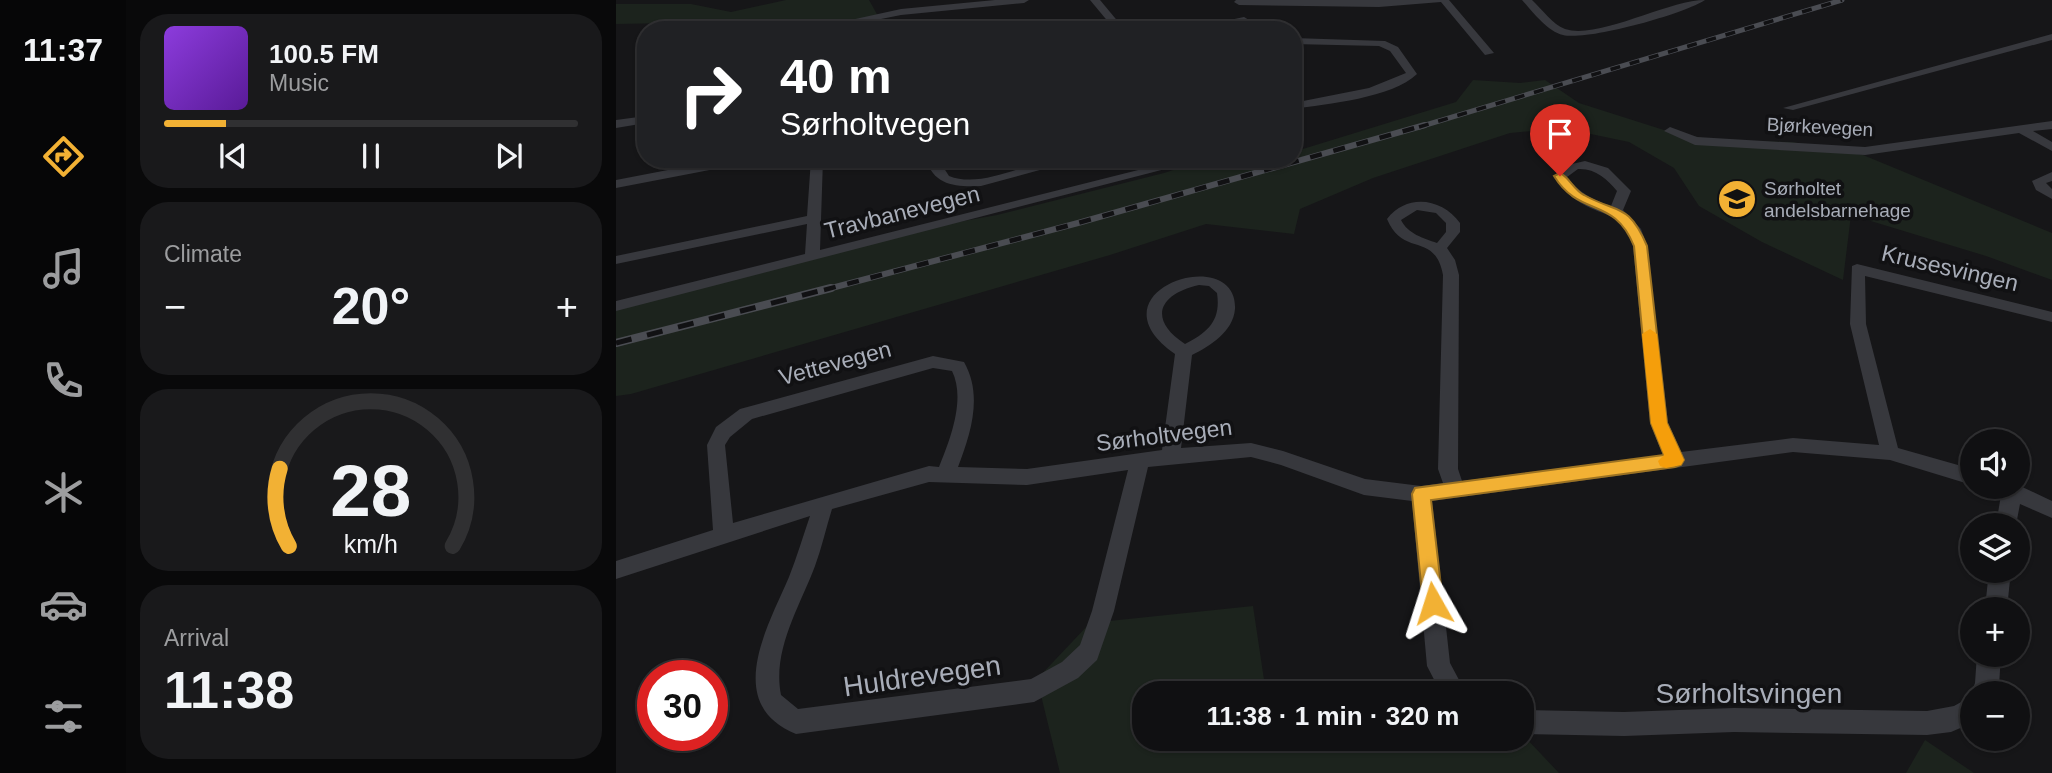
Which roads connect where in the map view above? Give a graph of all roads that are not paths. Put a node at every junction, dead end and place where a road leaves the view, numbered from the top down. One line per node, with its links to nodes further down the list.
1 (1024, 0): 8 (street)
2 (1095, 0): 9 (street)
3 (1441, 0): 7 (street); 13 (street)
4 (1527, 0): 5 (street)
5 (1700, 0)
6 (1239, 1): 7 (street); 10 (street)
7 (1353, 2)
8 (856, 21)
9 (1112, 21)
10 (1244, 21)
11 (2052, 37): 15 (street)
12 (1302, 41): 14 (street)
13 (1489, 53)
14 (1302, 104)
15 (1790, 107)
16 (637, 120): 17 (street)
17 (616, 124)
18 (2052, 125): 19 (street, Bjørkevegen)
19 (2020, 129): 20 (street, Bjørkevegen); 21 (street)
20 (1670, 131)
21 (2052, 147)
22 (699, 168): 28 (street)
23 (816, 168): 31 (street)
24 (934, 168): 25 (street)
25 (1038, 168)
26 (1163, 168): 33 (street, Travbanevegen)
27 (2052, 176): 29 (street)
28 (616, 184)
29 (2052, 195)
30 (1616, 211): 40 (street)
31 (812, 219): 33 (street); 34 (street)
32 (1440, 248): 44 (street)
33 (811, 258): 35 (street, Travbanevegen)
34 (616, 260)
35 (616, 306)
36 (2052, 317): 38 (street, Krusesvingen)
37 (1185, 352): 37 (street); 39 (street)
38 (1890, 453): 40 (street, Sørholtvegen); 42 (street, Sørholtvegen)
39 (1171, 456): 41 (street, Sørholtvegen); 45 (street, Sørholtvegen)
40 (1675, 460): 44 (street, Sørholtvegen)
41 (1140, 461): 43 (street, Sørholtvegen); 47 (street, Huldrevegen)
42 (1960, 473)
43 (946, 474): 47 (street, Sørholtvegen); 49 (street, Vettevegen)
44 (1455, 489): 45 (street, Sørholtvegen)
45 (1421, 494): 51 (street)
46 (2028, 499): 48 (street)
47 (824, 503): 49 (street, Sørholtvegen)
48 (2052, 510)
49 (724, 535): 50 (street, Sørholtvegen)
50 (616, 570)
51 (1447, 681)
52 (1960, 717): 53 (street, Sørholtsvingen)
53 (1534, 722)

